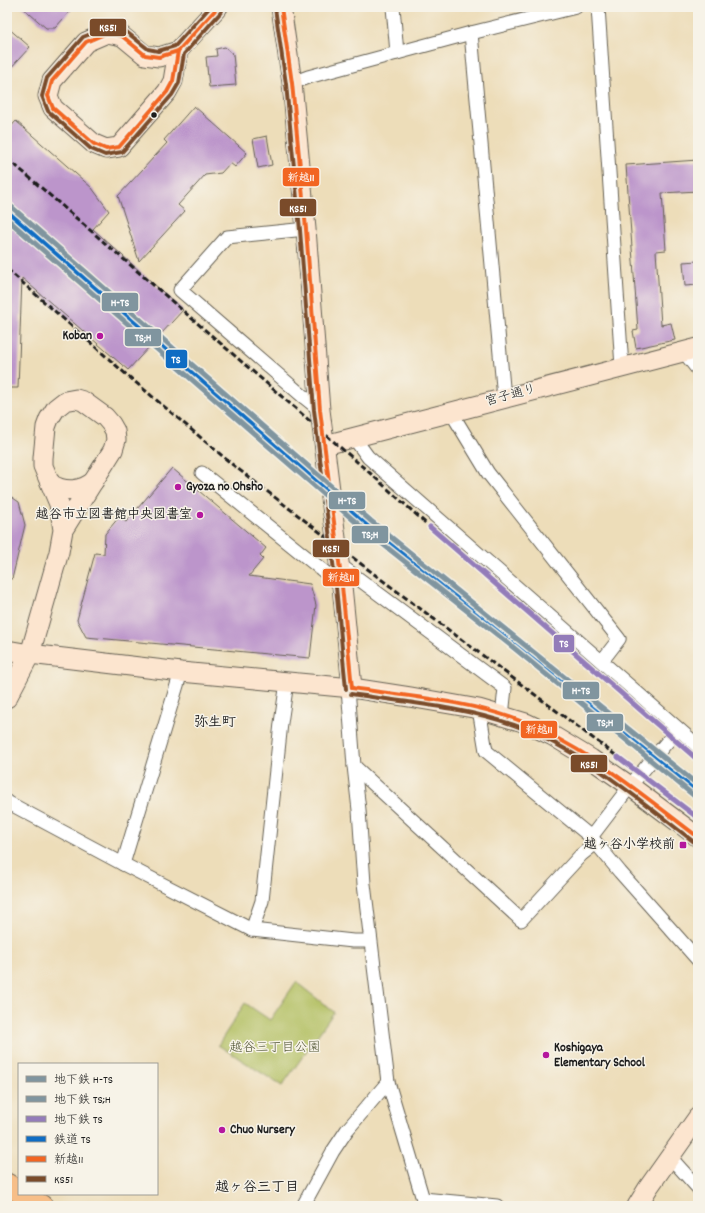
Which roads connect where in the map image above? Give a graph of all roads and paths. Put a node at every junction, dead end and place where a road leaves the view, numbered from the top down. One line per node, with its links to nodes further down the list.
1 (218, 7): 7 (street)
2 (281, 7): 9 (street)
3 (393, 7): 8 (street)
4 (576, 7): 6 (street)
5 (598, 7): 12 (street)
6 (471, 33): 8 (street); 14 (street)
7 (178, 51): 7 (street)
8 (397, 53): 9 (street)
9 (292, 83): 10 (street)
10 (306, 229): 15 (street); 15 (street)
11 (691, 350): 12 (street, 宮子通り); 13 (street)
12 (622, 367): 14 (street, 宮子通り)
13 (698, 370)
14 (504, 398): 16 (street, 宮子通り)
15 (320, 410): 18 (street)
16 (451, 412): 17 (street, 宮子通り); 27 (street)
17 (354, 438): 18 (street, 宮子通り); 27 (street)
18 (325, 445): 23 (street)
19 (202, 473): 24 (street)
20 (94, 481): 21 (street); 21 (street); 22 (street)
21 (51, 484): 22 (street)
22 (63, 530): 26 (street)
23 (340, 565): 24 (street); 33 (street)
24 (342, 586): 30 (street)
25 (7, 650): 26 (street)
26 (30, 654): 28 (street); 31 (street)
27 (602, 661): 34 (street)
28 (181, 672): 29 (street); 41 (street)
29 (287, 682): 30 (street); 42 (street)
30 (350, 688): 32 (street); 36 (street)
31 (7, 698)
32 (479, 709): 33 (street); 40 (street)
33 (502, 716): 37 (street)
34 (678, 729): 35 (street); 37 (street)
35 (698, 746)
36 (354, 766): 40 (street); 43 (street)
37 (630, 786): 39 (street); 40 (street)
38 (7, 802): 41 (street)
39 (698, 837)
40 (593, 840): 44 (street)
41 (123, 864): 42 (street)
42 (252, 930): 43 (street)
43 (370, 941): 45 (street)
44 (698, 960)
45 (388, 1082): 52 (street); 54 (street)
46 (698, 1117): 47 (street)
47 (670, 1157): 49 (street); 56 (street)
48 (7, 1184): 50 (main road)
49 (698, 1188)
50 (18, 1191)
51 (25, 1195): 53 (main road)
52 (424, 1202): 55 (street)
53 (42, 1206)
54 (303, 1206)
55 (497, 1206)
56 (637, 1206)

